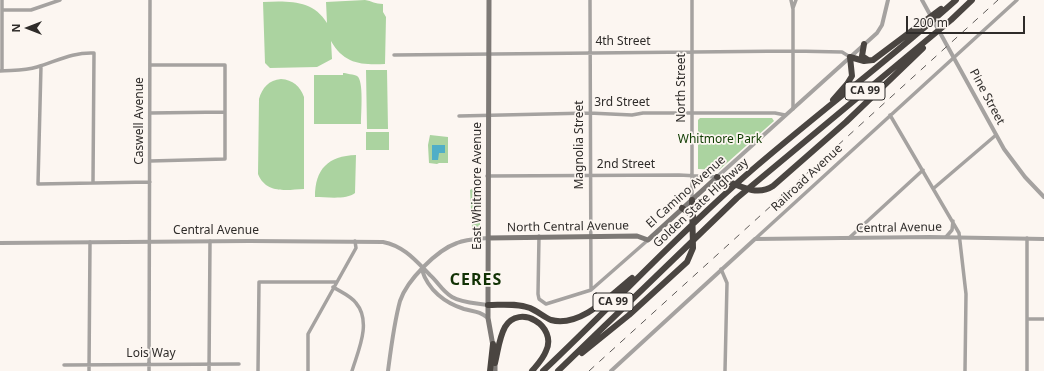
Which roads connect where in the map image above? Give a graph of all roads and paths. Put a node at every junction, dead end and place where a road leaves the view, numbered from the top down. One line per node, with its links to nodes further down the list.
1 (2, 0): 14 (street)
2 (60, 0): 14 (street)
3 (150, 0): 25 (street, Caswell Avenue)
4 (489, 0): 21 (main road, East Whitmore Avenue)
5 (590, 0): 19 (street, Magnolia Street)
6 (692, 0): 20 (street, North Street)
7 (791, 0): 15 (street)
8 (796, 0): 15 (street)
9 (888, 0): 17 (street, El Camino Avenue)
10 (922, 0): 38 (street, Pine Street)
11 (955, 0): 24 (highway); 37 (highway, Golden State Highway / CA 99)
12 (972, 0): 16 (highway, Golden State Highway / CA 99)
13 (1017, 0): 35 (street, Railroad Avenue)
14 (2, 10): 27 (street)
15 (793, 10): 18 (street)
16 (951, 20): 44 (highway); 96 (highway, Golden State Highway / CA 99)
17 (864, 44): 23 (street, El Camino Avenue); 24 (highway)
18 (793, 51): 20 (street, 4th Street); 23 (street, 4th Street); 28 (street)
19 (589, 52): 20 (street, 4th Street); 21 (street, 4th Street); 31 (street, Magnolia Street)
20 (691, 52): 32 (street, North Street)
21 (488, 53): 22 (street, 4th Street); 33 (main road, East Whitmore Avenue)
22 (394, 55)
23 (850, 57): 24 (highway); 28 (street, El Camino Avenue); 37 (highway)
24 (869, 61)
25 (150, 65): 29 (street); 30 (street, Caswell Avenue)
26 (41, 66): 27 (street); 45 (street); 45 (street)
27 (1, 71)
28 (793, 109): 34 (street, El Camino Avenue)
29 (225, 112): 30 (street); 39 (street)
30 (150, 113): 39 (street, Caswell Avenue)
31 (590, 113): 32 (street, 3rd Street); 33 (street, 3rd Street); 41 (street, Magnolia Street)
32 (692, 113): 34 (street, 3rd Street); 43 (street, North Street)
33 (488, 114): 36 (street, 3rd Street); 42 (main road, East Whitmore Avenue)
34 (785, 115): 44 (street, El Camino Avenue)
35 (890, 115): 40 (street); 60 (street, Railroad Avenue)
36 (459, 116)
37 (808, 124): 68 (highway, Golden State Highway / CA 99)
38 (996, 135): 47 (street); 48 (street, Pine Street)
39 (150, 161): 46 (street, Caswell Avenue)
40 (923, 170): 47 (street); 61 (street)
41 (590, 175): 42 (street, 2nd Street); 43 (street, 2nd Street); 54 (street, Magnolia Street)
42 (487, 176): 57 (main road, East Whitmore Avenue)
43 (692, 176): 44 (street, 2nd Street); 49 (street, North Street)
44 (717, 177): 49 (main road, El Camino Avenue)
45 (93, 182): 46 (street)
46 (150, 182): 66 (street, Caswell Avenue)
47 (934, 188): 52 (street)
48 (1044, 197)
49 (692, 200): 50 (main road, El Camino Avenue); 51 (highway)
50 (682, 208): 51 (highway); 62 (main road, El Camino Avenue)
51 (693, 216): 96 (highway)
52 (953, 220): 55 (street); 56 (street)
53 (539, 236): 54 (main road, North Central Avenue); 57 (main road, North Central Avenue); 73 (street, El Camino Avenue)
54 (590, 236): 62 (main road, North Central Avenue); 73 (street, Magnolia Street)
55 (946, 237): 56 (street, Central Avenue); 61 (street, Central Avenue)
56 (960, 237): 58 (street, Central Avenue); 99 (street)
57 (488, 238): 69 (street); 74 (main road, East Whitmore Avenue)
58 (1027, 238): 59 (street, Central Avenue); 76 (street)
59 (1044, 238)
60 (755, 239): 61 (street, Central Avenue); 70 (street, Railroad Avenue)
61 (848, 239)
62 (648, 240): 73 (street, El Camino Avenue)
63 (210, 241): 64 (street, Central Avenue); 66 (street, Central Avenue); 81 (street)
64 (355, 241): 69 (street, Central Avenue); 71 (street)
65 (90, 242): 66 (street, Central Avenue); 67 (street, Central Avenue); 84 (street)
66 (150, 242): 80 (street, Caswell Avenue)
67 (0, 243)
68 (652, 262): 74 (highway); 95 (highway, Golden State Highway / CA 99)
69 (422, 269): 74 (street); 75 (street); 91 (street)
70 (721, 269): 97 (street, Railroad Avenue); 98 (street)
71 (336, 282): 72 (street); 88 (street)
72 (333, 287): 89 (street); 90 (street)
73 (591, 290)
74 (488, 305): 75 (main road, East Whitmore Avenue)
75 (488, 318): 78 (main road, East Whitmore Avenue)
76 (1028, 319): 77 (street); 100 (street)
77 (1044, 319)
78 (493, 344): 79 (main road, East Whitmore Avenue); 92 (highway)
79 (495, 363): 93 (main road, East Whitmore Avenue); 94 (highway)
80 (149, 364): 81 (street, Lois Way); 84 (street, Lois Way); 86 (street, Caswell Avenue)
81 (209, 364): 82 (street, Lois Way); 87 (street)
82 (239, 364)
83 (64, 365): 84 (street, Lois Way)
84 (89, 365): 85 (street)
85 (89, 371)
86 (149, 371)
87 (209, 371)
88 (258, 371)
89 (308, 371)
90 (352, 371)
91 (388, 371)
92 (490, 371)
93 (496, 371)
94 (532, 371)
95 (543, 371)
96 (559, 371)
97 (611, 371)
98 (725, 371)
99 (965, 371)
100 (1027, 371)

